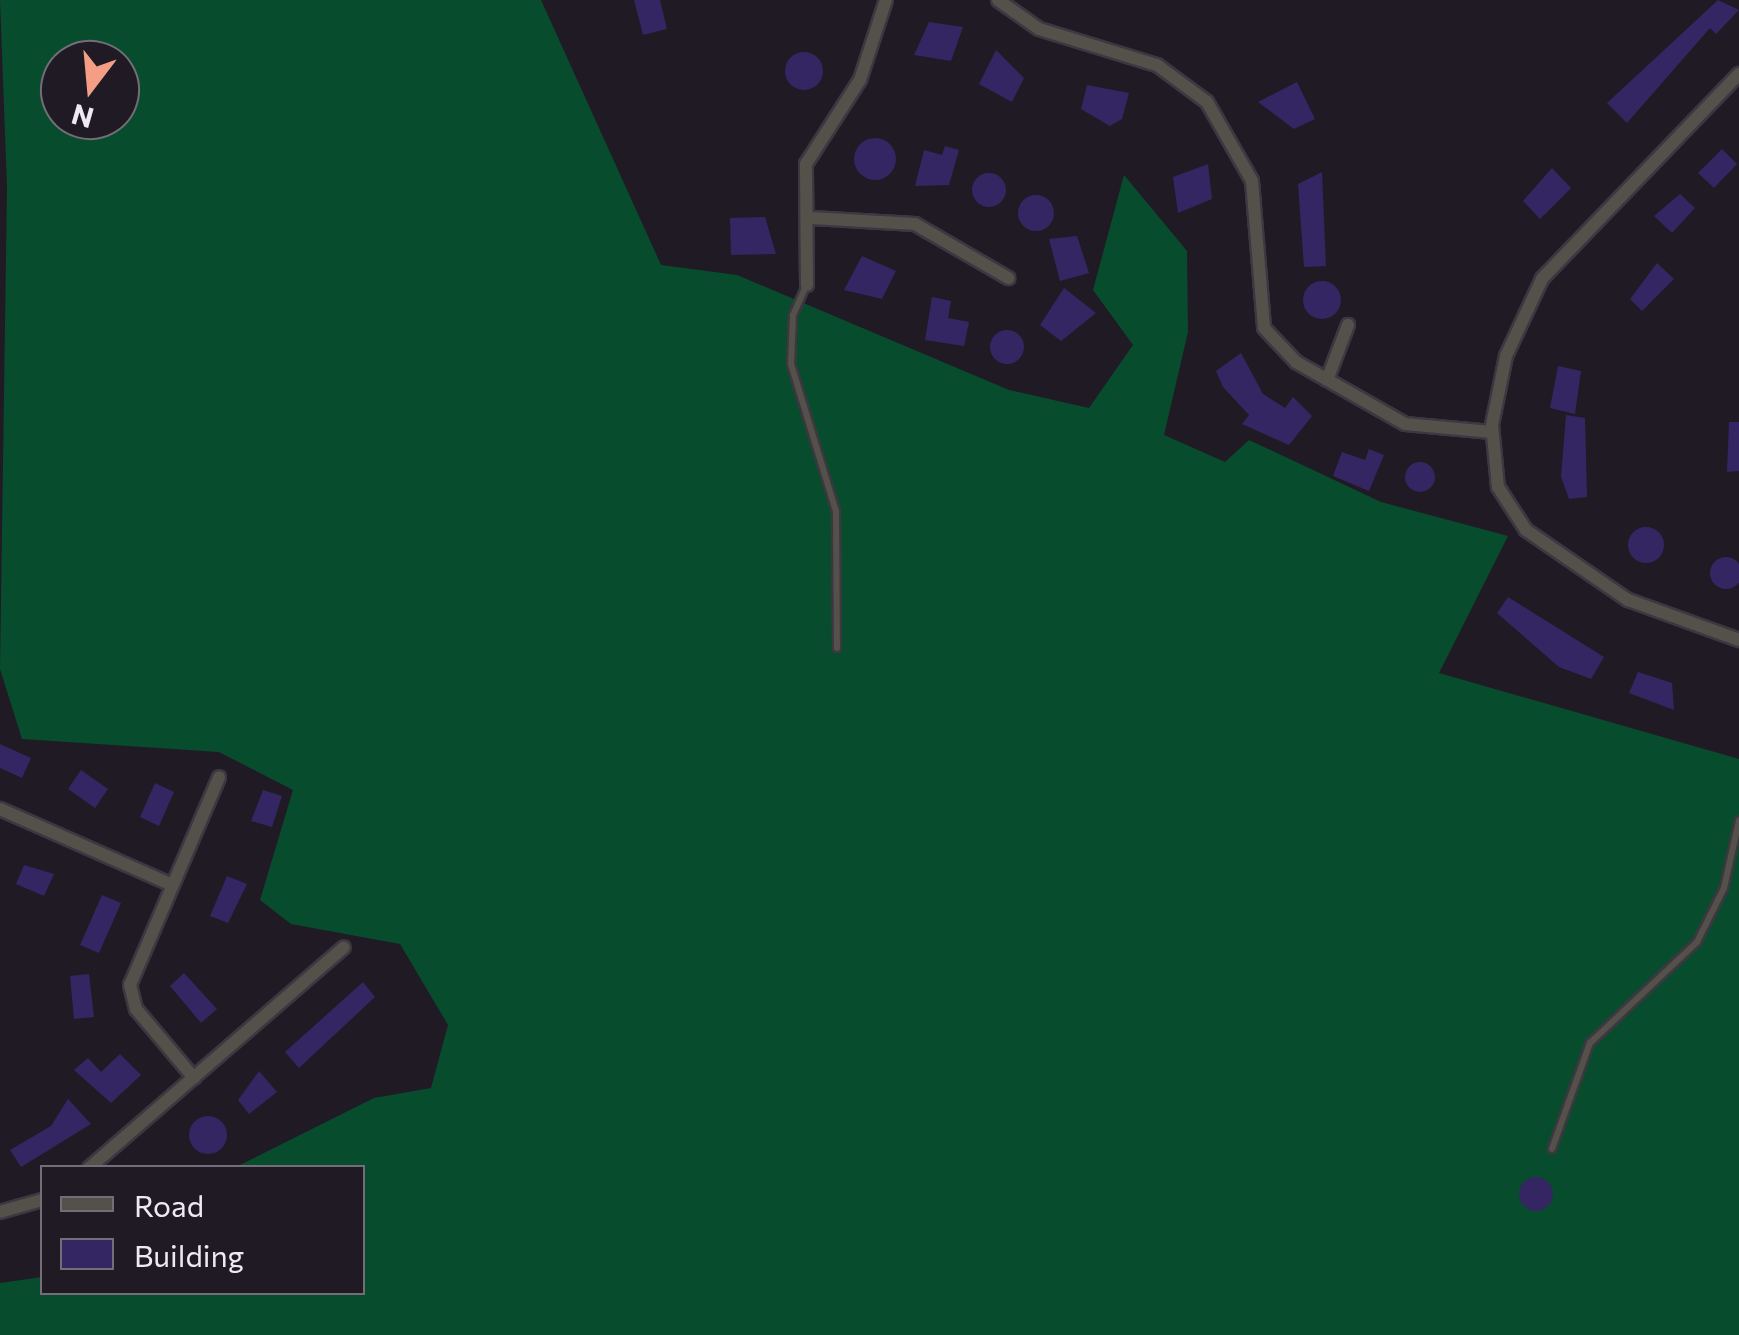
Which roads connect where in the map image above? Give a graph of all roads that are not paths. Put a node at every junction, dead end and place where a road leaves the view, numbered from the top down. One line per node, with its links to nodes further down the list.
1 (886, 0): 4 (street)
2 (998, 0): 8 (street)
3 (1739, 74): 9 (street)
4 (812, 218): 5 (street); 6 (street)
5 (1008, 278)
6 (807, 284): 11 (lane)
7 (1348, 325): 8 (street)
8 (1327, 380): 9 (street)
9 (1492, 432): 10 (street)
10 (1739, 640)
11 (837, 648)
12 (219, 777): 15 (street)
13 (0, 809): 15 (street)
14 (1739, 821): 18 (lane)
15 (170, 884): 17 (street)
16 (344, 946): 17 (street)
17 (194, 1078): 19 (street)
18 (1552, 1149)
19 (92, 1165)
20 (40, 1201): 21 (street)
21 (0, 1212)

